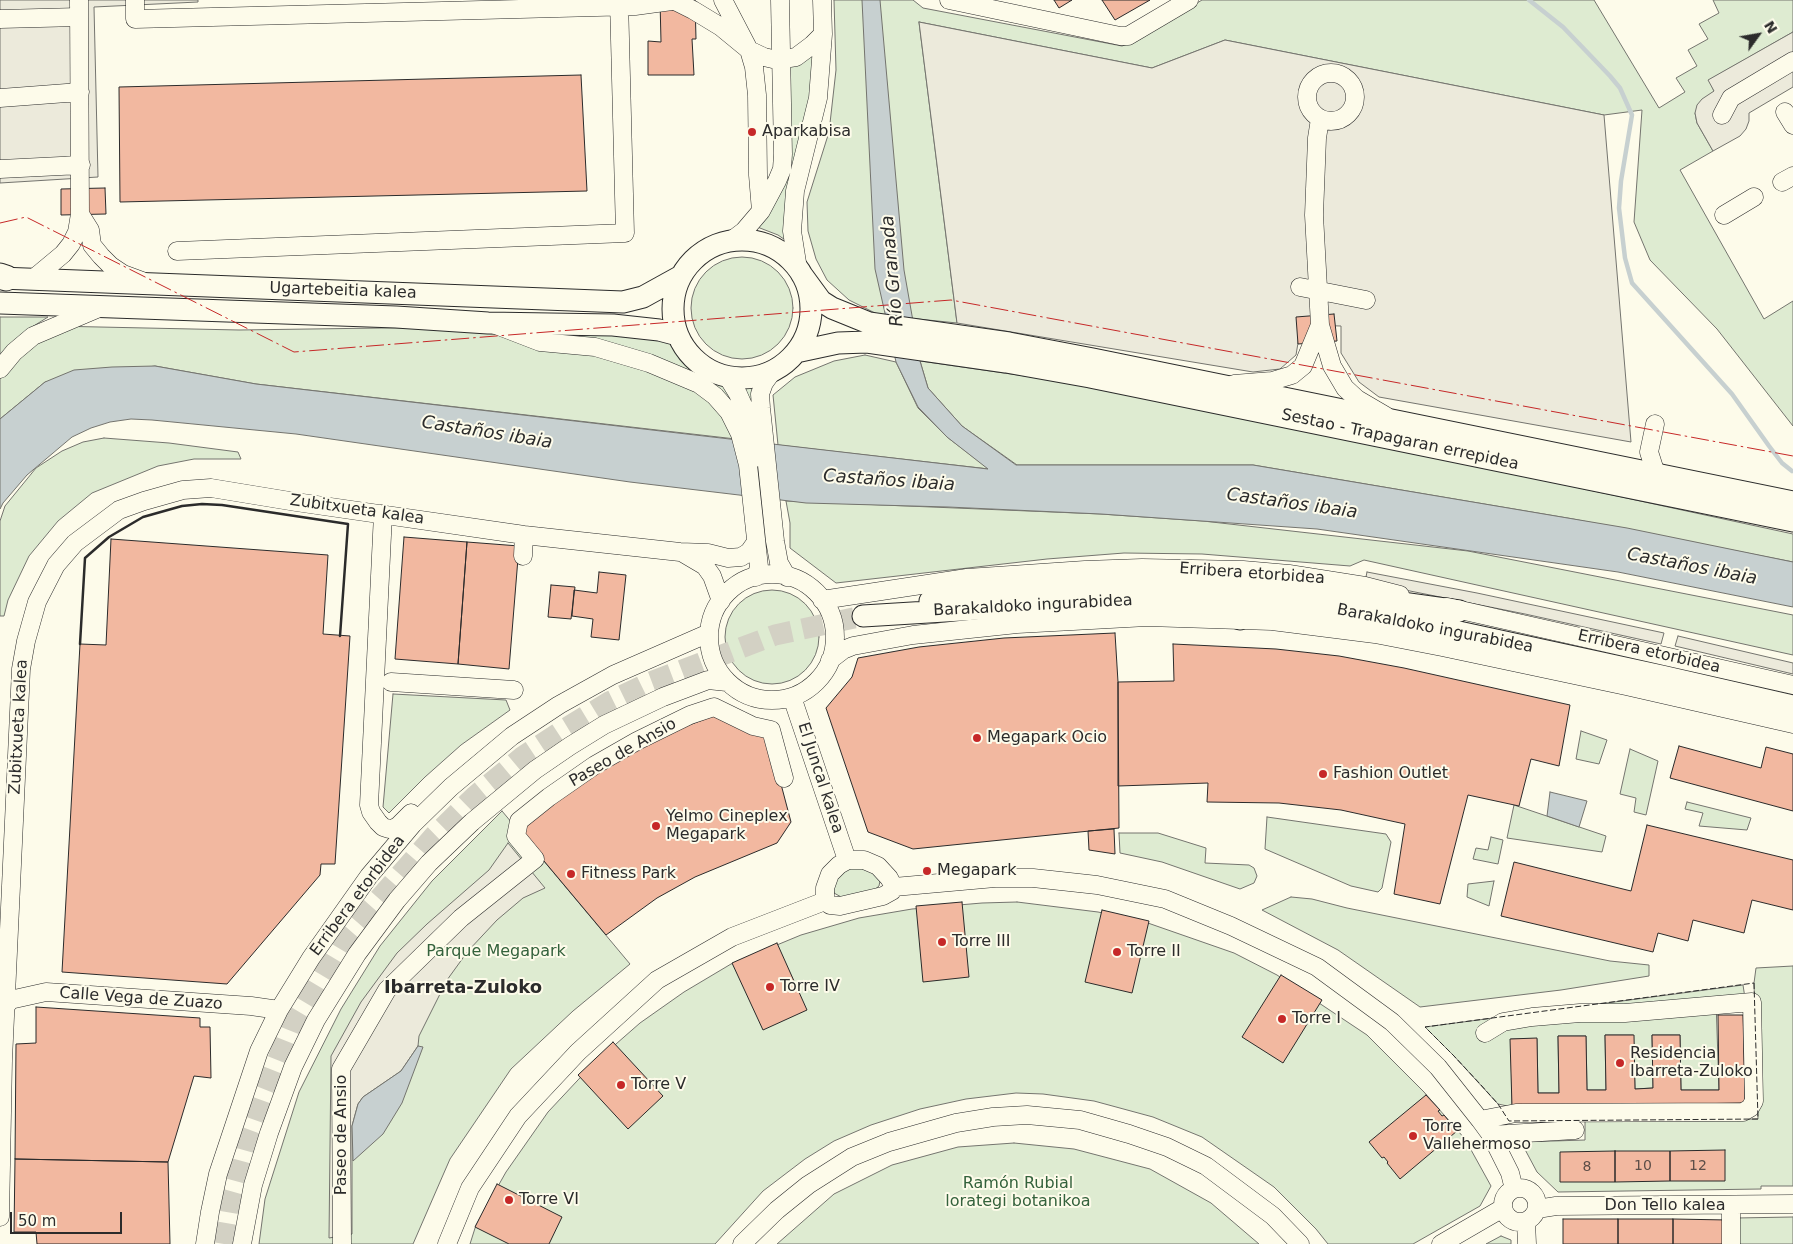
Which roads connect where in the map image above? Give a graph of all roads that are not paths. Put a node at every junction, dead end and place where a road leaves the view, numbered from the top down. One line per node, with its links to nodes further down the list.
1 (135, 0): 9 (street)
2 (724, 0): 14 (street)
3 (780, 0): 15 (street)
4 (822, 0): 13 (street)
5 (949, 0): 11 (street)
6 (1164, 0): 11 (street)
7 (1189, 0): 11 (street)
8 (677, 1): 9 (street); 14 (street)
9 (619, 3): 28 (street)
10 (79, 9): 12 (street); 17 (street)
11 (1160, 18)
12 (0, 19)
13 (823, 34): 15 (street); 29 (street)
14 (749, 50): 15 (street); 24 (street)
15 (781, 60): 24 (street)
16 (1793, 61): 19 (street)
17 (80, 92): 18 (street); 21 (street)
18 (0, 98)
19 (1722, 115)
20 (1320, 119): 35 (street)
21 (81, 164): 22 (street); 25 (street)
22 (0, 169)
23 (1754, 198): 26 (street)
24 (761, 211): 27 (street)
25 (80, 214): 32 (street); 33 (street)
26 (1724, 214)
27 (732, 240): 29 (main road); 30 (main road)
28 (177, 251)
29 (800, 272): 41 (main road); 43 (main road)
30 (681, 276): 33 (main road, Ugartebeitia kalea); 42 (main road)
31 (2, 277): 32 (main road, Ugartebeitia kalea)
32 (33, 279): 33 (main road, Ugartebeitia kalea)
33 (150, 284)
34 (1300, 287): 35 (street)
35 (1319, 291): 36 (street); 40 (street)
36 (1366, 300)
37 (0, 303): 38 (main road, Ugartebeitia kalea)
38 (102, 306): 39 (main road, Ugartebeitia kalea); 45 (street)
39 (488, 323): 42 (main road, Ugartebeitia kalea); 52 (street)
40 (1320, 325): 48 (street); 49 (street)
41 (868, 332): 43 (main road); 44 (main road)
42 (678, 335): 47 (main road)
43 (796, 352): 46 (main road)
44 (1007, 353): 48 (main road, Sestao - Trapagaran errepidea); 57 (main road, Sestao - Trapagaran errepidea)
45 (0, 369)
46 (772, 372): 47 (main road); 63 (street)
47 (727, 376): 52 (street)
48 (1222, 385): 49 (main road, Sestao - Trapagaran errepidea)
49 (1390, 419): 53 (main road, Sestao - Trapagaran errepidea)
50 (1655, 424): 51 (street)
51 (1649, 452): 53 (street); 54 (street)
52 (748, 465): 59 (street)
53 (1632, 469): 54 (main road, Sestao - Trapagaran errepidea)
54 (1656, 474): 55 (main road, Sestao - Trapagaran errepidea)
55 (1793, 502)
56 (384, 514): 58 (street, Zubitxueta kalea); 78 (street); 83 (street, Zubitxueta kalea)
57 (1793, 521)
58 (524, 535): 60 (street, Zubitxueta kalea); 61 (street)
59 (756, 542): 60 (street, Zubitxueta kalea); 62 (street)
60 (680, 552): 66 (street, Zubitxueta kalea)
61 (523, 556)
62 (756, 577): 63 (street); 66 (street)
63 (787, 577): 64 (street)
64 (822, 600): 67 (street, Erribera etorbidea); 70 (street)
65 (1191, 600): 67 (main road, Barakaldoko ingurabidea); 68 (main road); 76 (main road, Barakaldoko ingurabidea)
66 (721, 601): 69 (street)
67 (1459, 611): 73 (street, Erribera etorbidea)
68 (1240, 619): 70 (street); 77 (street)
69 (709, 633): 72 (street); 78 (street, Erribera etorbidea)
70 (830, 660): 75 (street)
71 (391, 682): 74 (street)
72 (727, 682): 75 (street); 95 (street, Erribera etorbidea)
73 (1793, 685)
74 (514, 690)
75 (792, 697): 80 (street, El Juncal kalea)
76 (1793, 706)
77 (1793, 724)
78 (512, 736): 84 (street, Erribera etorbidea)
79 (784, 778): 96 (street, Paseo de Ansio)
80 (846, 860): 81 (street); 82 (street)
81 (894, 887): 82 (street); 86 (street)
82 (825, 901): 97 (street)
83 (6, 1006): 84 (street, Calle Vega de Zuazo); 93 (street, Zubitxueta kalea)
84 (279, 1010): 94 (street, Erribera etorbidea)
85 (1485, 1033): 86 (street)
86 (1480, 1120): 88 (street)
87 (1575, 1130): 88 (street)
88 (1491, 1135): 89 (street)
89 (1514, 1189): 92 (street); 92 (street)
90 (1793, 1204): 91 (street, Don Tello kalea)
91 (1732, 1205): 92 (street, Don Tello kalea); 103 (street)
92 (1519, 1215): 100 (street); 101 (street); 102 (street)
93 (0, 1218)
94 (205, 1244)
95 (242, 1244)
96 (342, 1244)
97 (447, 1244)
98 (742, 1244): 99 (street)
99 (1300, 1244)
100 (1441, 1244)
101 (1463, 1244)
102 (1527, 1244)
103 (1731, 1244)

